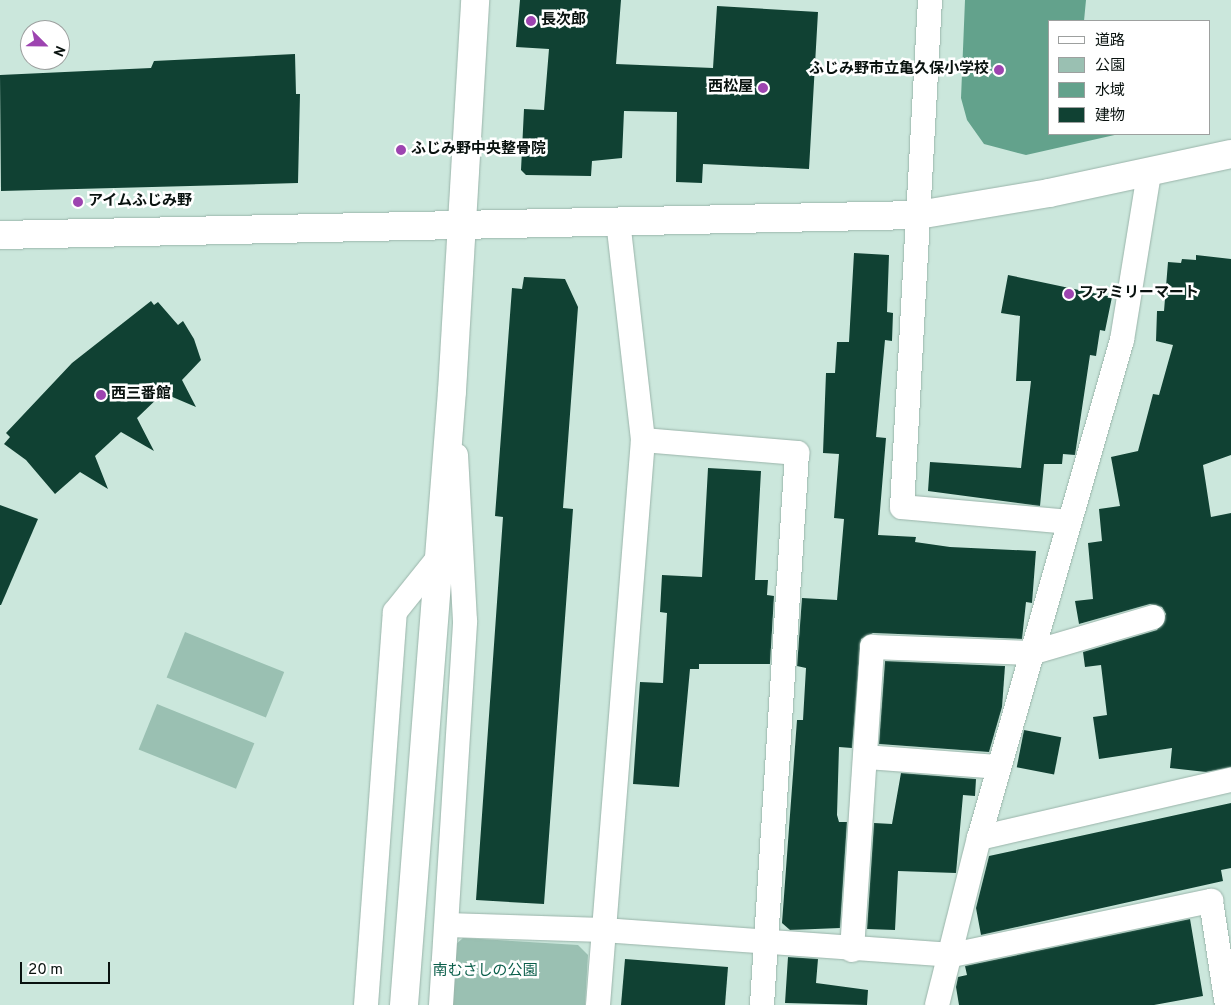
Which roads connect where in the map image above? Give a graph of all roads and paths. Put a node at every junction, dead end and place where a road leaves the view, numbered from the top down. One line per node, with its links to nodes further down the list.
1 (475, 0): 6 (street)
2 (930, 0): 5 (street)
3 (1231, 154): 4 (street)
4 (1150, 173): 5 (street); 11 (street)
5 (918, 215): 7 (street); 11 (street)
6 (461, 222): 7 (street); 8 (street); 9 (street)
7 (618, 222): 10 (street)
8 (0, 235)
9 (452, 391): 12 (street); 19 (street)
10 (643, 440): 20 (street); 21 (street)
11 (1069, 522): 14 (street)
12 (439, 557): 24 (street); 25 (street)
13 (1153, 617): 14 (street)
14 (1032, 653): 15 (street); 16 (street)
15 (866, 757): 16 (street); 22 (street)
16 (999, 767): 18 (street)
17 (1231, 780): 18 (street)
18 (979, 838): 23 (street)
19 (447, 925): 20 (street); 26 (street)
20 (603, 930): 21 (street); 27 (street)
21 (766, 944): 22 (street); 28 (street)
22 (852, 950): 23 (street)
23 (952, 955): 29 (street); 30 (street)
24 (366, 1005)
25 (404, 1005)
26 (441, 1005)
27 (598, 1005)
28 (762, 1005)
29 (937, 1005)
30 (1227, 1005)

